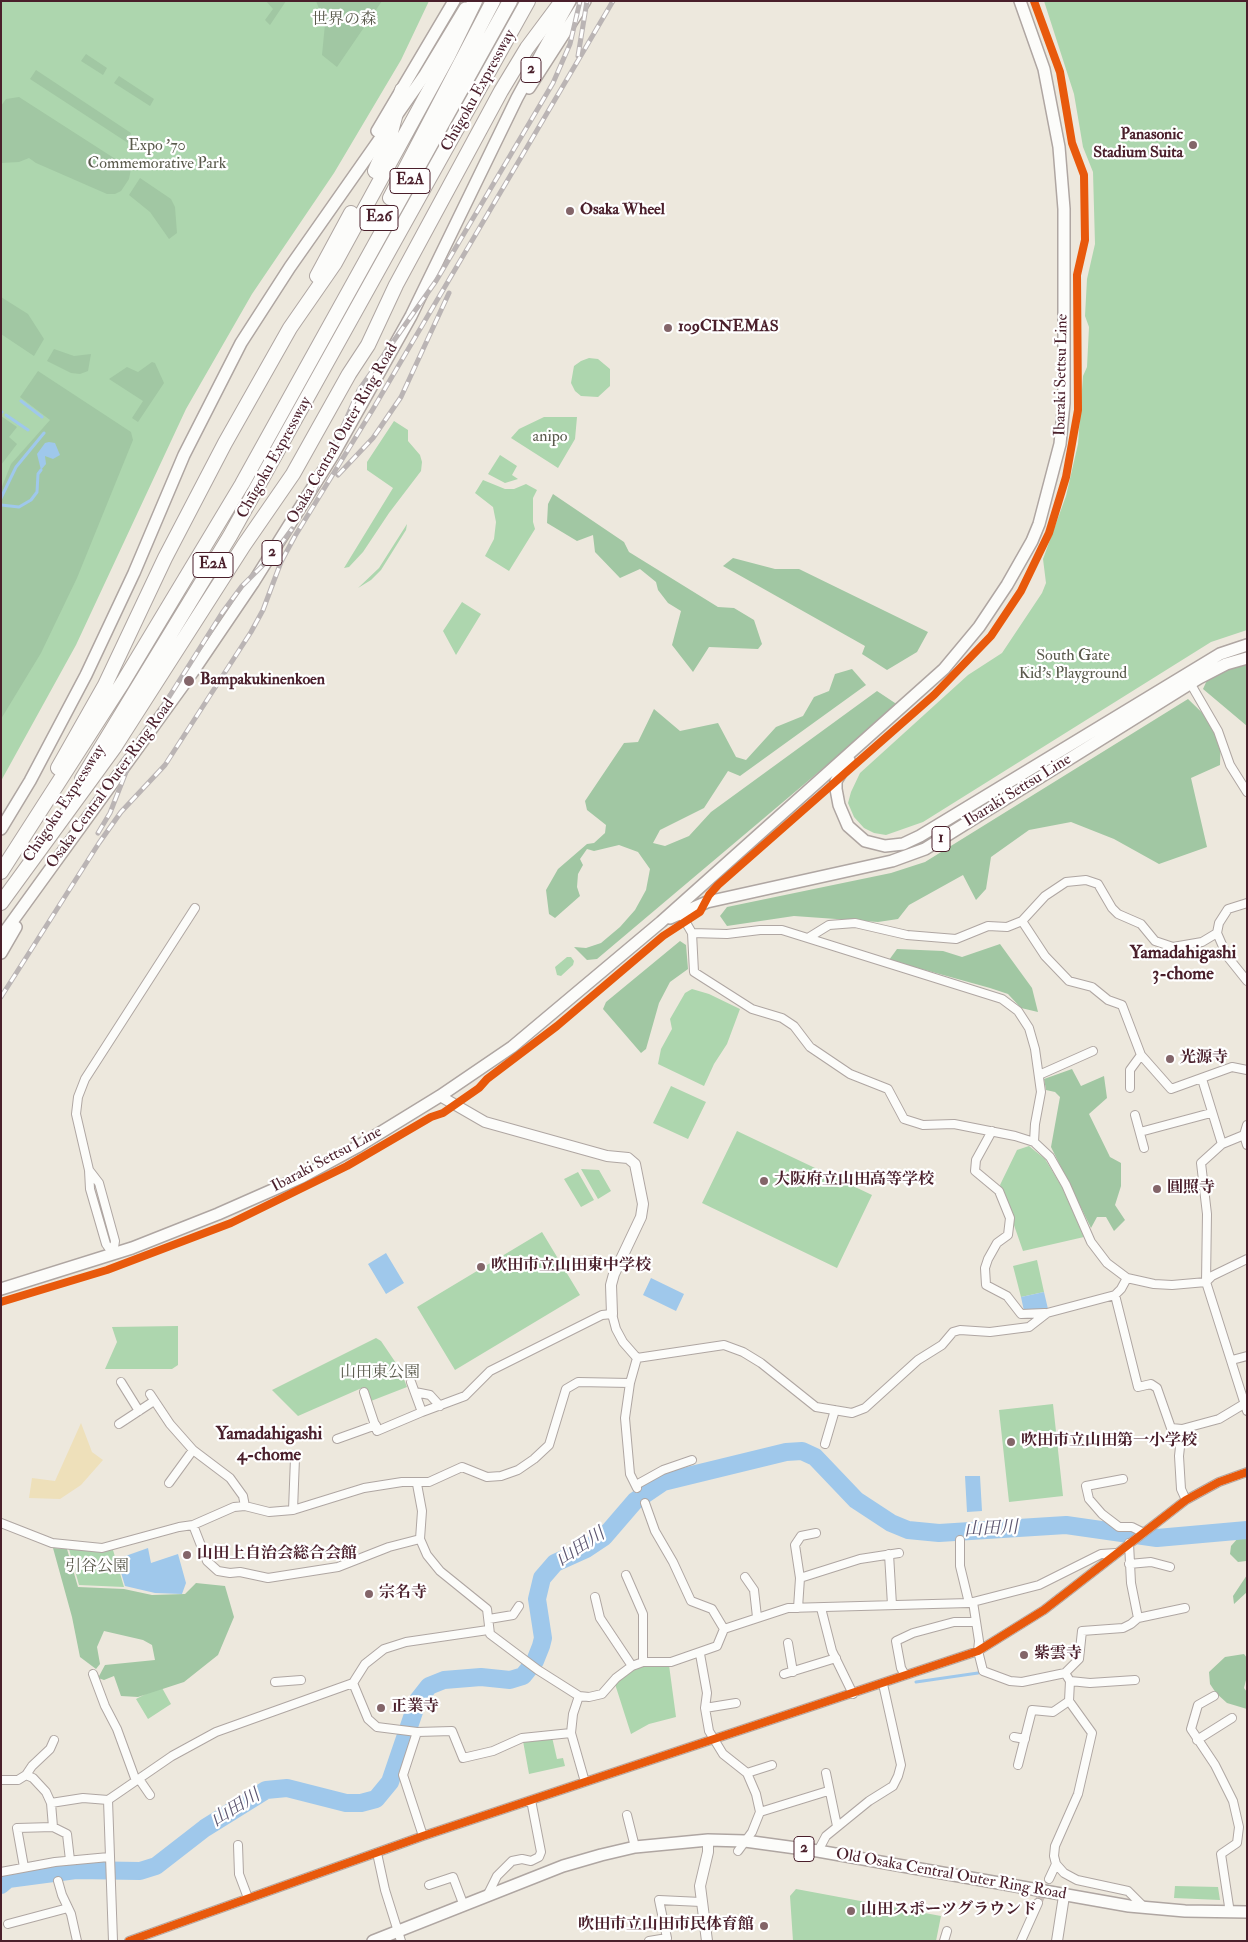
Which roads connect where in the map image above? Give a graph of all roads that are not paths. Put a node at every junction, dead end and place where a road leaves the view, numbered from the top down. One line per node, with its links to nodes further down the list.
1 (454, 1): 12 (main road)
2 (470, 1): 13 (main road)
3 (475, 1): 17 (highway)
4 (493, 1): 18 (highway, E26)
5 (510, 1): 18 (highway, E2A)
6 (528, 1): 16 (highway, Chūgoku Expressway / E2A)
7 (538, 1): 16 (highway, E2A)
8 (562, 1): 28 (highway)
9 (570, 1): 14 (main road, Osaka Central Outer Ring Road / 2)
10 (585, 1): 14 (main road)
11 (1020, 1): 22 (main road, Ibaraki Settsu Line / 1)
12 (402, 90): 13 (highway); 15 (main road)
13 (396, 116): 15 (main road); 17 (highway)
14 (496, 140): 27 (main road, Osaka Central Outer Ring Road / 2)
15 (334, 203): 24 (main road)
16 (408, 218): 28 (highway, Chūgoku Expressway / E2A)
17 (290, 328): 25 (highway)
18 (310, 360): 26 (highway, Chūgoku Expressway / E2A)
19 (1247, 645): 21 (main road, Ibaraki Settsu Line / 1)
20 (1247, 658): 21 (main road, Ibaraki Settsu Line / 1)
21 (1188, 680): 22 (main road, Ibaraki Settsu Line / 1); 23 (street); 31 (main road, Ibaraki Settsu Line / 1)
22 (860, 745): 33 (main road, Ibaraki Settsu Line / 1)
23 (1247, 792)
24 (1, 829)
25 (1, 864)
26 (1, 872)
27 (34, 890): 36 (main road, Osaka Central Outer Ring Road / 2); 38 (main road)
28 (1, 902)
29 (1247, 902): 35 (street)
30 (195, 908): 59 (street)
31 (681, 914): 33 (main road, Ibaraki Settsu Line / 1); 34 (street)
32 (1022, 921): 35 (street); 37 (street); 41 (street)
33 (661, 922): 46 (main road, Ibaraki Settsu Line / 1)
34 (692, 933): 37 (street); 51 (street)
35 (1216, 933): 39 (street)
36 (1, 937)
37 (808, 938): 43 (street)
38 (1, 953)
39 (1247, 981)
40 (1093, 1051): 43 (street)
41 (1141, 1055): 44 (street); 45 (street)
42 (1247, 1070): 44 (street)
43 (1039, 1075): 55 (street)
44 (1202, 1079): 47 (street)
45 (1130, 1088)
46 (440, 1096): 59 (main road, Ibaraki Settsu Line / 1); 66 (street)
47 (1211, 1113): 49 (street); 56 (street)
48 (1135, 1115): 52 (street)
49 (1167, 1125): 52 (street); 53 (street)
50 (1247, 1125): 54 (street)
51 (992, 1131): 55 (street); 65 (street)
52 (1140, 1132): 58 (street)
53 (1169, 1135)
54 (1244, 1135): 56 (street); 57 (street)
55 (1034, 1142): 61 (street)
56 (1222, 1144): 62 (street)
57 (1247, 1144)
58 (1144, 1148)
59 (113, 1254): 63 (main road, Ibaraki Settsu Line / 1)
60 (1247, 1259): 62 (street)
61 (1127, 1278): 62 (street); 64 (street)
62 (1206, 1282): 69 (street)
63 (1, 1289)
64 (1115, 1295): 65 (street); 82 (street)
65 (1046, 1313): 77 (street)
66 (612, 1314): 68 (street); 75 (street)
67 (1247, 1356): 69 (street)
68 (637, 1358): 72 (street); 77 (street)
69 (1232, 1360): 76 (street)
70 (121, 1382): 78 (street)
71 (411, 1382): 74 (street)
72 (630, 1383): 87 (street); 91 (street)
73 (364, 1392): 81 (street)
74 (415, 1392): 75 (street); 79 (street)
75 (440, 1406): 79 (street)
76 (1245, 1407): 82 (street)
77 (834, 1410): 84 (street)
78 (138, 1412): 80 (street); 85 (street)
79 (422, 1412): 81 (street)
80 (119, 1424)
81 (376, 1426): 83 (street)
82 (1182, 1429): 92 (street)
83 (336, 1439)
84 (825, 1444)
85 (193, 1450): 90 (street); 94 (street)
86 (295, 1458): 95 (street)
87 (692, 1460)
88 (1247, 1472): 92 (street)
89 (1123, 1479): 98 (street)
90 (169, 1483)
91 (417, 1484): 95 (street); 100 (street)
92 (1186, 1500): 98 (street)
93 (645, 1502): 122 (street)
94 (245, 1506): 95 (street); 97 (street)
95 (293, 1510)
96 (1, 1523): 97 (street)
97 (193, 1525): 100 (street)
98 (1142, 1530): 102 (street)
99 (816, 1533): 109 (street)
100 (420, 1539): 120 (street)
101 (960, 1540): 112 (street)
102 (1129, 1544): 103 (street); 106 (street)
103 (1117, 1552): 112 (street); 125 (street)
104 (899, 1553): 105 (street)
105 (889, 1554): 109 (street); 113 (street)
106 (1129, 1564): 107 (street); 119 (street)
107 (1170, 1567)
108 (746, 1577): 118 (street)
109 (800, 1578): 115 (street)
110 (631, 1579): 128 (street)
111 (595, 1597): 129 (street)
112 (971, 1603): 113 (street); 121 (street)
113 (892, 1605): 116 (street)
114 (519, 1606): 120 (street)
115 (798, 1608): 116 (street); 118 (street)
116 (821, 1608): 127 (street)
117 (1186, 1608): 119 (street)
118 (757, 1617): 122 (street)
119 (1138, 1618): 133 (street)
120 (489, 1619): 123 (street)
121 (976, 1622): 125 (street); 134 (street)
122 (724, 1629): 126 (street)
123 (488, 1630): 139 (street); 142 (street)
124 (788, 1644): 130 (street)
125 (978, 1651): 133 (street); 134 (street)
126 (700, 1654): 128 (street); 146 (street)
127 (836, 1658): 130 (street); 141 (street)
128 (643, 1662): 129 (street)
129 (632, 1666): 142 (street)
130 (793, 1672): 132 (street)
131 (93, 1674): 163 (street)
132 (784, 1674)
133 (1065, 1674): 137 (street)
134 (906, 1675): 140 (street)
135 (301, 1680): 138 (street)
136 (1135, 1680): 137 (street)
137 (1070, 1681): 144 (street)
138 (275, 1682)
139 (353, 1683): 150 (street); 163 (street)
140 (884, 1684): 141 (street); 172 (street)
141 (853, 1694): 153 (street)
142 (579, 1696): 151 (street)
143 (1214, 1696): 156 (street)
144 (1069, 1701): 147 (street); 184 (street)
145 (736, 1704): 146 (street)
146 (705, 1708): 153 (street)
147 (1046, 1711): 149 (street); 154 (street)
148 (1232, 1718): 156 (street)
149 (1044, 1720)
150 (417, 1732): 151 (street); 174 (street)
151 (571, 1733): 164 (street)
152 (1014, 1737): 154 (street)
153 (715, 1739): 159 (street); 164 (street)
154 (1024, 1739): 158 (street)
155 (54, 1740): 161 (street)
156 (1197, 1740): 199 (street)
157 (772, 1765): 159 (street)
158 (1018, 1765)
159 (747, 1773): 170 (street)
160 (826, 1773): 165 (street)
161 (26, 1775): 162 (street); 169 (street)
162 (1, 1780)
163 (138, 1780): 166 (street); 167 (street)
164 (584, 1782): 168 (street)
165 (828, 1791): 170 (street); 172 (street)
166 (150, 1795)
167 (108, 1800): 169 (street); 182 (street)
168 (531, 1800): 174 (street); 190 (street)
169 (51, 1803): 173 (street)
170 (760, 1812): 176 (street)
171 (627, 1815): 178 (street)
172 (837, 1826): 180 (street)
173 (53, 1827): 183 (street); 185 (street)
174 (423, 1836): 181 (street)
175 (708, 1840): 176 (main road, Old Osaka Central Outer Ring Road / 2); 178 (main road, Old Osaka Central Outer Ring Road / 2); 193 (street)
176 (746, 1841): 179 (street); 180 (main road, Old Osaka Central Outer Ring Road / 2)
177 (238, 1845): 192 (street)
178 (635, 1848): 190 (main road, Old Osaka Central Outer Ring Road / 2)
179 (738, 1851)
180 (818, 1851): 191 (main road, Old Osaka Central Outer Ring Road / 2)
181 (377, 1853): 192 (street); 202 (street)
182 (109, 1857): 183 (street); 204 (street)
183 (70, 1860): 185 (street)
184 (1056, 1864): 187 (street); 197 (street)
185 (24, 1867): 186 (street)
186 (1, 1872)
187 (1049, 1879)
188 (58, 1881): 196 (street)
189 (429, 1885): 195 (street)
190 (487, 1896): 195 (main road, Old Osaka Central Outer Ring Road / 2)
191 (1064, 1896): 197 (main road, Old Osaka Central Outer Ring Road / 2); 211 (street)
192 (248, 1898): 205 (street)
193 (702, 1902): 207 (street); 208 (street)
194 (1038, 1903): 210 (street)
195 (464, 1906): 202 (main road, Old Osaka Central Outer Ring Road / 2)
196 (68, 1908): 200 (street); 203 (street)
197 (1144, 1908): 199 (main road, Old Osaka Central Outer Ring Road / 2)
198 (1247, 1912): 199 (main road, Old Osaka Central Outer Ring Road / 2)
199 (1230, 1913)
200 (8, 1924)
201 (947, 1931): 209 (street)
202 (400, 1936): 206 (main road, Old Osaka Central Outer Ring Road / 2)
203 (77, 1941)
204 (113, 1941)
205 (129, 1941)
206 (373, 1941)
207 (649, 1941)
208 (707, 1941)
209 (944, 1941)
210 (1021, 1941)
211 (1057, 1941)

